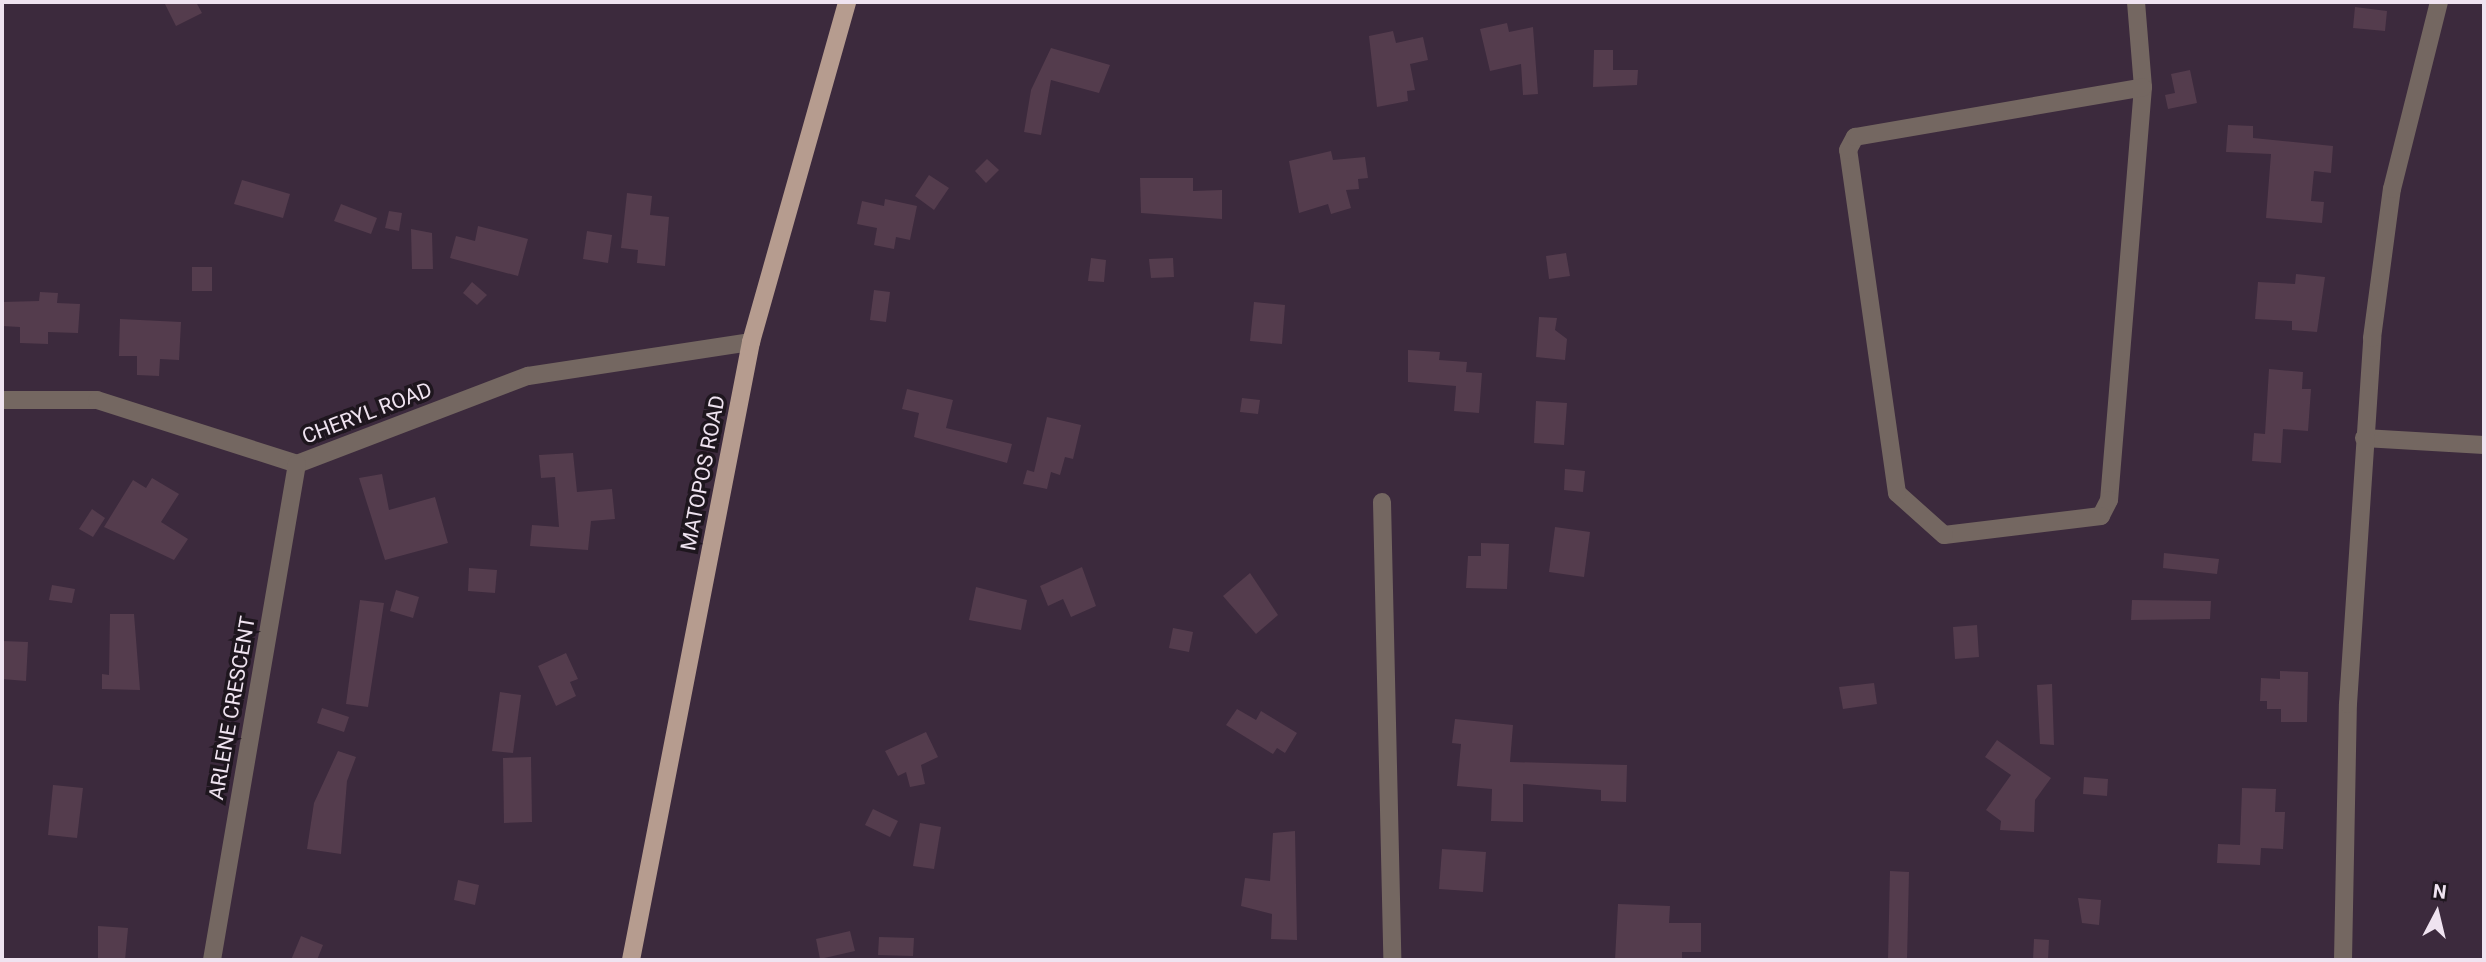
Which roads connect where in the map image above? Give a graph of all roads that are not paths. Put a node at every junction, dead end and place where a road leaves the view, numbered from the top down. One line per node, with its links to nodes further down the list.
1 (847, 2): 5 (main road, MATOPOS ROAD)
2 (2136, 2): 4 (street)
3 (2439, 2): 7 (street)
4 (2143, 87): 4 (street)
5 (751, 342): 9 (street, CHERYL ROAD); 12 (main road, MATOPOS ROAD)
6 (2, 400): 9 (street, CHERYL ROAD)
7 (2364, 439): 8 (street); 14 (street)
8 (2484, 445)
9 (298, 464): 11 (street, ARLENE CRESCENT)
10 (1382, 502): 13 (street)
11 (212, 960)
12 (631, 960)
13 (1392, 960)
14 (2343, 960)

